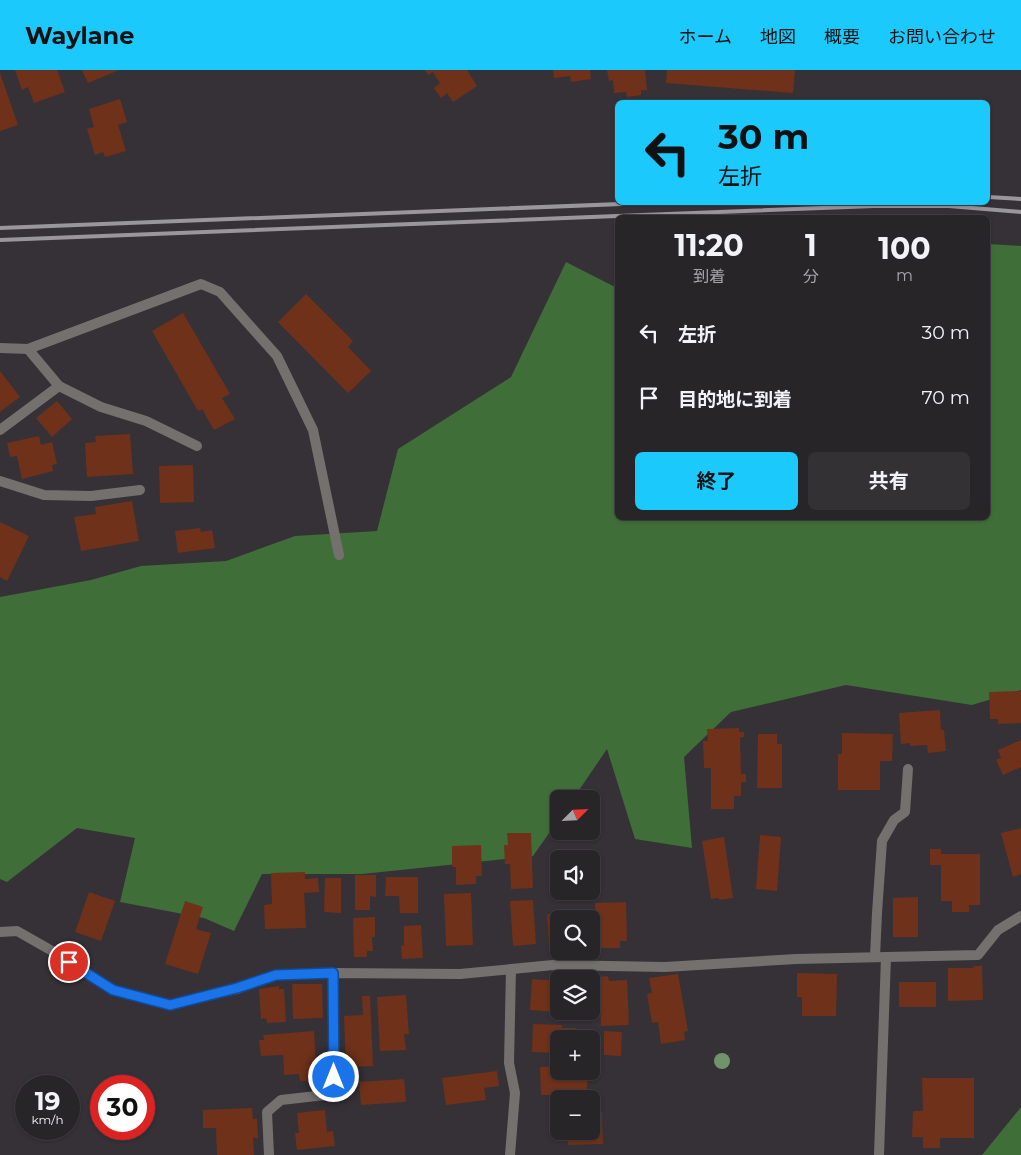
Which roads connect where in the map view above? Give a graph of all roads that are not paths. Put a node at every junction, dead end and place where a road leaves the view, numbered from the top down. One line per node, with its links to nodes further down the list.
1 (0, 348): 2 (street)
2 (28, 348): 3 (street); 8 (street)
3 (59, 386): 4 (street); 5 (street)
4 (0, 430)
5 (197, 446)
6 (0, 480): 7 (street)
7 (140, 490)
8 (339, 554)
9 (908, 769): 12 (street)
10 (1021, 916): 13 (street)
11 (0, 932): 15 (street)
12 (875, 957): 13 (street); 14 (street)
13 (886, 957): 18 (street)
14 (511, 969): 15 (street); 17 (street)
15 (333, 973): 16 (street)
16 (269, 1155)
17 (510, 1155)
18 (879, 1155)

